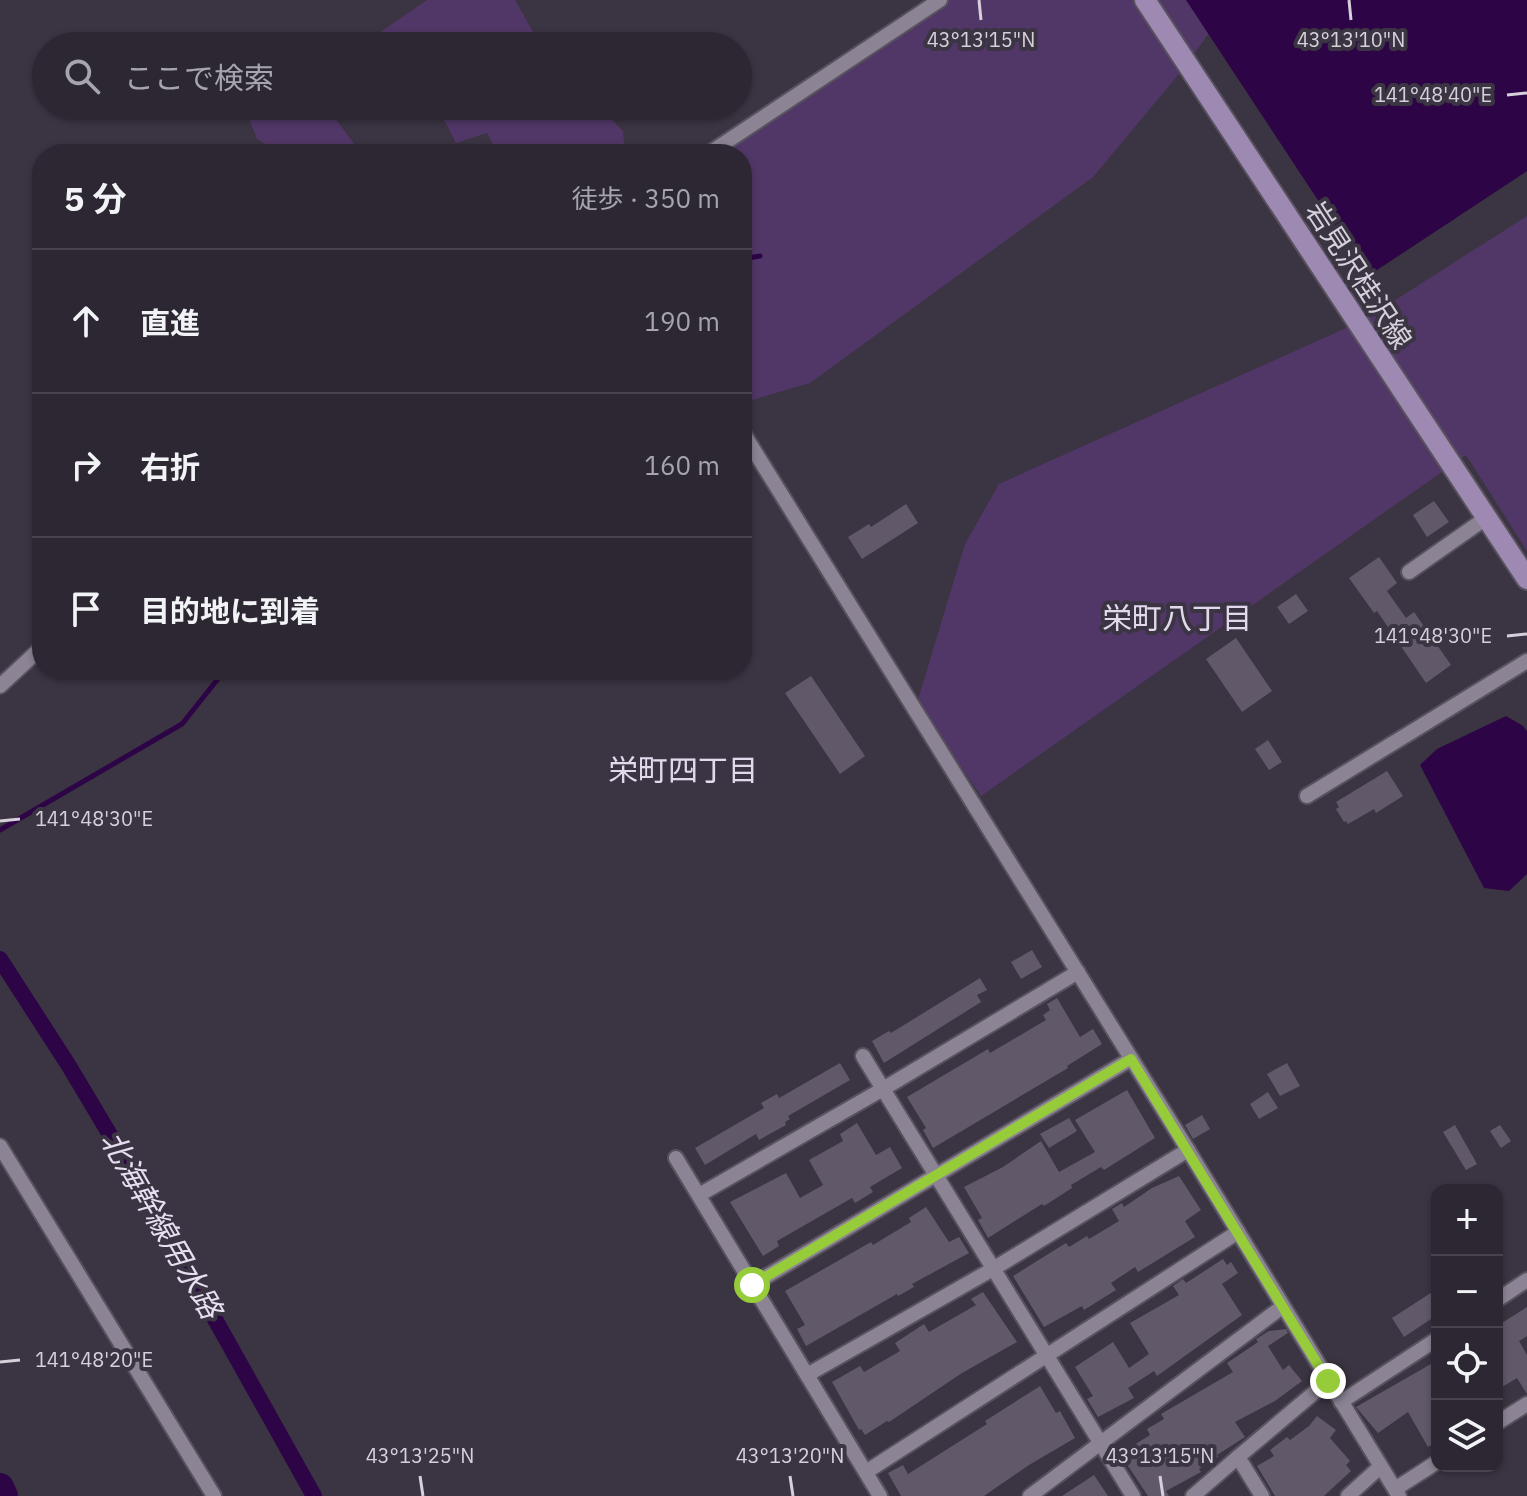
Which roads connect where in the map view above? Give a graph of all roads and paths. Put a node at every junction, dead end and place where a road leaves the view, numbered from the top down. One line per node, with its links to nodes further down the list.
1 (940, 0): 3 (street)
2 (1145, 0): 5 (main road, 岩見沢桂沢線)
3 (723, 144)
4 (752, 447): 12 (street)
5 (1486, 518): 6 (street); 7 (main road, 岩見沢桂沢線)
6 (1409, 572)
7 (1527, 579)
8 (32, 656): 10 (street)
9 (1527, 661): 11 (street)
10 (0, 686)
11 (1307, 796)
12 (1078, 972): 14 (street); 15 (street)
13 (863, 1056): 15 (street)
14 (1131, 1059): 17 (street); 19 (street)
15 (883, 1089): 19 (street); 20 (street)
16 (0, 1146): 40 (street)
17 (1188, 1150): 21 (street); 22 (street)
18 (676, 1158): 20 (street)
19 (936, 1176): 22 (street); 24 (street)
20 (699, 1195): 24 (street)
21 (1238, 1232): 26 (street); 28 (street)
22 (993, 1269): 28 (street); 29 (street)
23 (1527, 1280): 25 (street)
24 (752, 1285): 29 (street)
25 (1503, 1296)
26 (1282, 1307): 30 (street); 34 (street)
27 (1431, 1343): 31 (street)
28 (1047, 1356): 34 (street); 38 (street)
29 (807, 1375): 38 (street)
30 (1328, 1381): 31 (street); 35 (street)
31 (1341, 1402): 36 (street)
32 (1527, 1404): 33 (street)
33 (1503, 1419)
34 (1100, 1444): 42 (street); 43 (street)
35 (1238, 1457): 44 (street); 45 (street)
36 (1380, 1467): 39 (street); 46 (street)
37 (1431, 1467): 39 (street)
38 (866, 1472): 41 (street)
39 (1397, 1493)
40 (214, 1496)
41 (880, 1496)
42 (1030, 1496)
43 (1133, 1496)
44 (1193, 1496)
45 (1262, 1496)
46 (1348, 1496)

